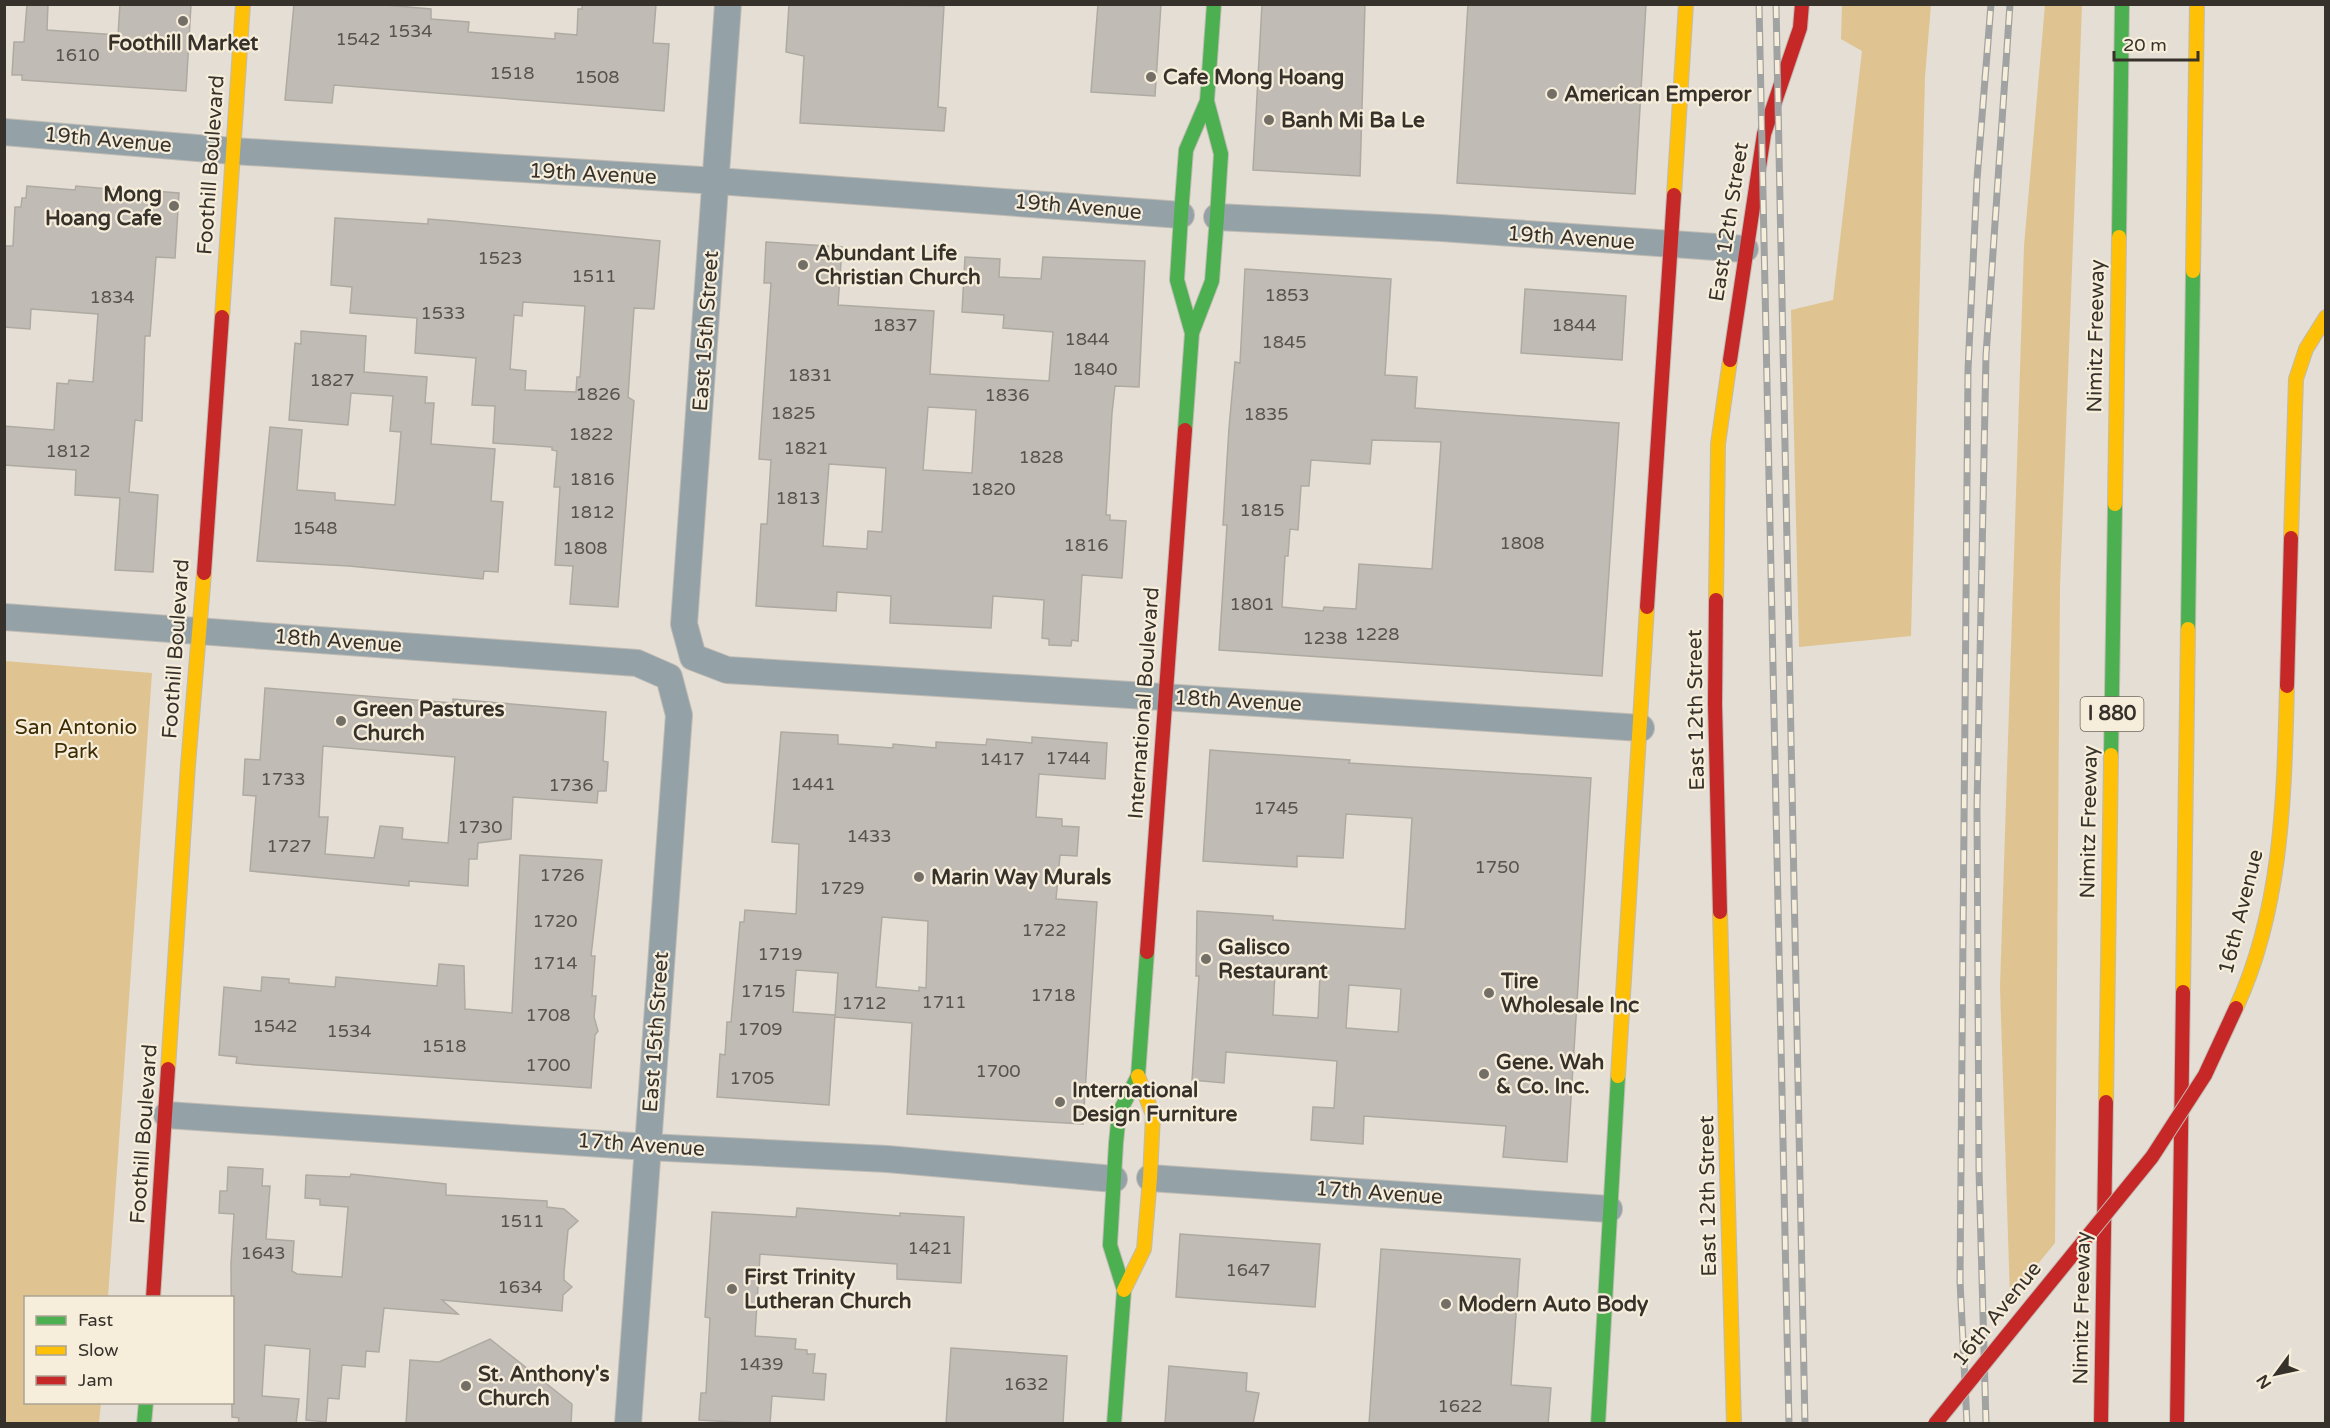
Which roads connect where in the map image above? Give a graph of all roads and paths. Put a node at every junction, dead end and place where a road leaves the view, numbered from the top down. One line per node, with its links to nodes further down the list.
1 (243, 4): 10 (main road, Foothill Boulevard)
2 (728, 4): 11 (street, East 15th Street)
3 (1214, 4): 8 (main road, International Boulevard)
4 (1686, 4): 14 (main road)
5 (1802, 4): 15 (main road, East 12th Street)
6 (2122, 4): 39 (main road, Nimitz Freeway / I 880)
7 (2197, 4): 40 (main road)
8 (1207, 101): 12 (main road, International Boulevard); 13 (main road, International Boulevard)
9 (4, 132): 10 (street, 19th Avenue)
10 (234, 151): 11 (street, 19th Avenue); 19 (main road, Foothill Boulevard)
11 (717, 181): 12 (street, 19th Avenue); 20 (street, East 15th Street)
12 (1181, 215): 17 (main road, International Boulevard)
13 (1217, 218): 14 (street, 19th Avenue); 17 (main road, International Boulevard)
14 (1672, 245): 15 (street, 19th Avenue); 23 (main road)
15 (1745, 249): 37 (main road, East 12th Street)
16 (2325, 317): 38 (main road, 16th Avenue, bridge)
17 (1191, 333): 22 (main road, International Boulevard)
18 (4, 617): 19 (street, 18th Avenue)
19 (199, 632): 21 (street, 18th Avenue); 25 (main road, Foothill Boulevard)
20 (693, 657): 22 (street, 18th Avenue)
21 (669, 677): 26 (street, East 15th Street)
22 (1166, 697): 23 (street, 18th Avenue); 24 (main road, International Boulevard)
23 (1641, 728): 29 (main road)
24 (1138, 1076): 27 (main road, International Boulevard); 28 (main road, International Boulevard)
25 (167, 1115): 26 (street, 17th Avenue); 31 (main road, Foothill Boulevard)
26 (648, 1147): 28 (street, 17th Avenue); 34 (street, East 15th Street)
27 (1150, 1178): 29 (street, 17th Avenue); 30 (main road, International Boulevard)
28 (1114, 1179): 30 (main road, International Boulevard)
29 (1609, 1209): 36 (main road)
30 (1124, 1290): 35 (main road, International Boulevard)
31 (153, 1296)
32 (146, 1404): 33 (main road)
33 (144, 1424)
34 (628, 1424)
35 (1114, 1424)
36 (1598, 1424)
37 (1734, 1424)
38 (1935, 1424)
39 (2101, 1424)
40 (2177, 1424)

